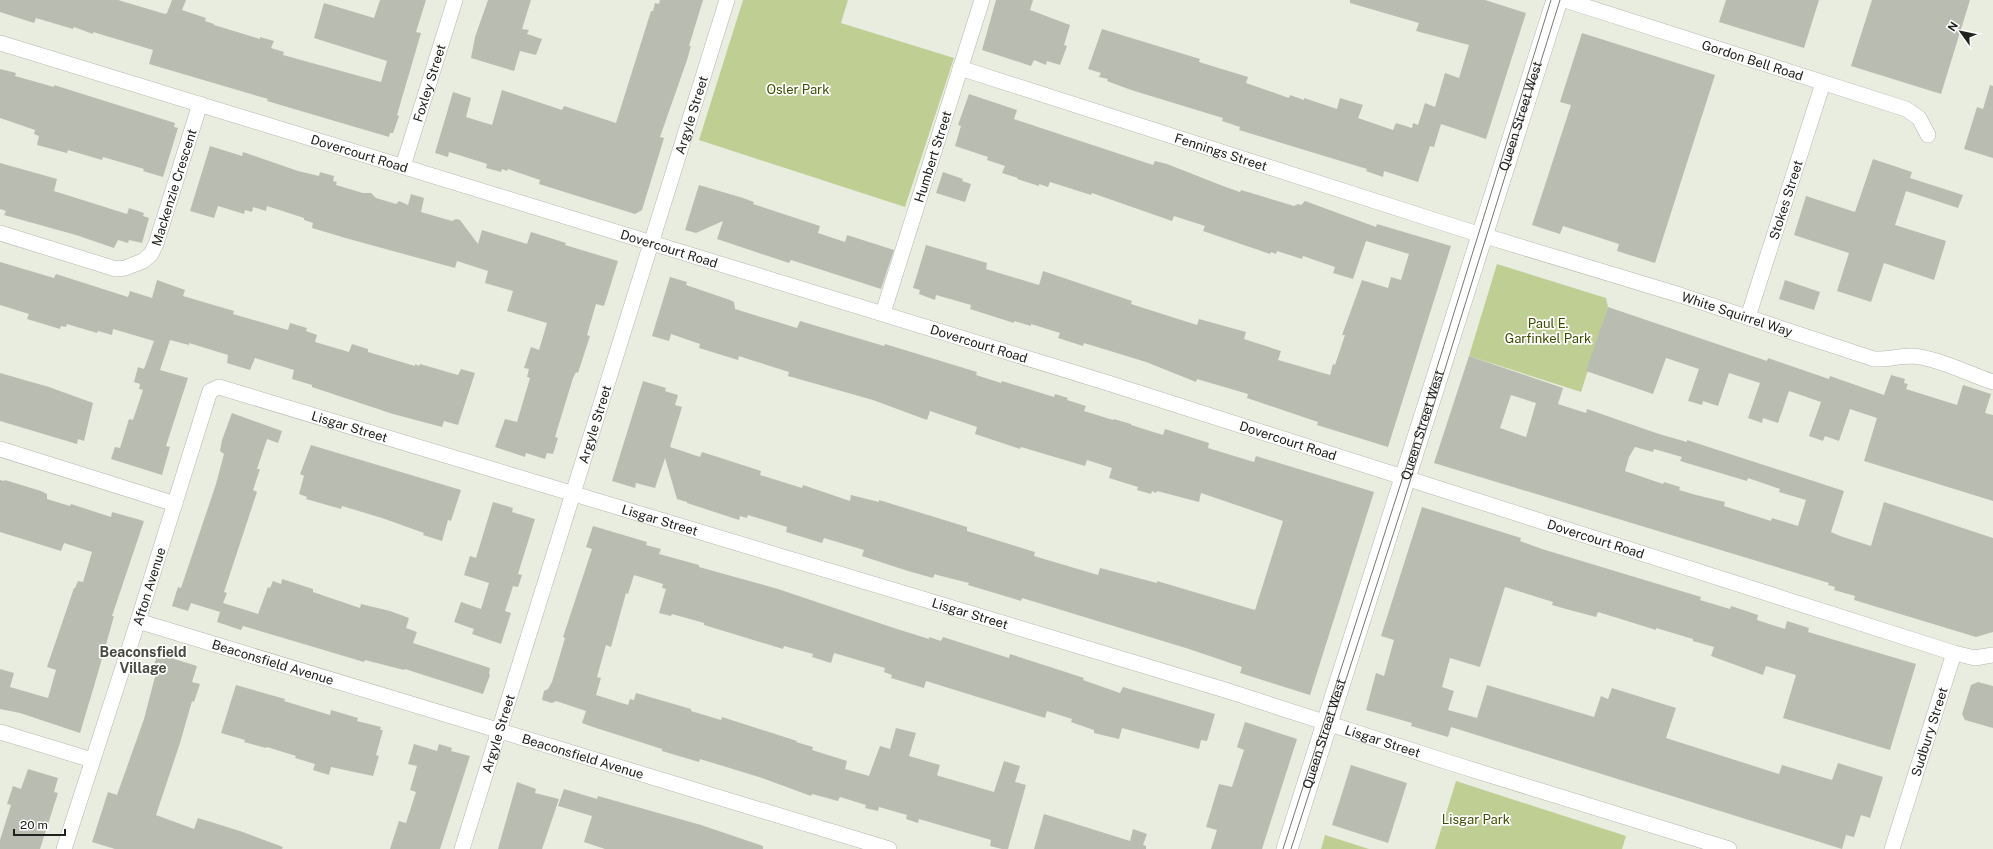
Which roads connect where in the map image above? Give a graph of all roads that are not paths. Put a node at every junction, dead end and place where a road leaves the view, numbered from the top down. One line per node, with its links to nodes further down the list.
1 (455, 0): 11 (street, Foxley Street)
2 (727, 0): 14 (street, Argyle Street)
3 (982, 0): 7 (street, Humbert Street)
4 (1557, 0): 13 (main road, Queen Street West)
5 (1565, 0): 8 (street, Gordon Bell Road)
6 (0, 43): 9 (street, Dovercourt Road)
7 (960, 68): 13 (street, Fennings Street); 15 (street, Humbert Street)
8 (1823, 83): 10 (street, Gordon Bell Road); 16 (street, Stokes Street)
9 (200, 104): 11 (street, Dovercourt Road); 12 (street, Mackenzie Crescent)
10 (1928, 135)
11 (403, 166): 14 (street, Dovercourt Road)
12 (0, 233)
13 (1482, 235): 16 (street, White Squirrel Way); 20 (main road, Queen Street West)
14 (651, 243): 15 (street, Dovercourt Road); 21 (street, Argyle Street)
15 (883, 313): 20 (street, Dovercourt Road)
16 (1748, 317): 17 (street, White Squirrel Way)
17 (1993, 382)
18 (210, 391): 21 (street, Lisgar Street); 22 (street, Afton Avenue)
19 (0, 449): 22 (street)
20 (1406, 477): 24 (street, Dovercourt Road); 26 (main road, Queen Street West)
21 (573, 492): 26 (street, Lisgar Street); 27 (street, Argyle Street)
22 (175, 504): 23 (street, Afton Avenue)
23 (138, 621): 27 (street, Beaconsfield Avenue); 29 (street, Afton Avenue)
24 (1954, 652): 25 (street); 35 (street, Sudbury Street)
25 (1993, 655)
26 (1326, 722): 33 (main road, Queen Street West); 34 (street, Lisgar Street)
27 (499, 730): 31 (street, Argyle Street); 32 (street, Beaconsfield Avenue)
28 (0, 732): 29 (street)
29 (92, 760): 30 (street, Afton Avenue)
30 (64, 849)
31 (462, 849)
32 (889, 849)
33 (1287, 849)
34 (1729, 849)
35 (1892, 849)

